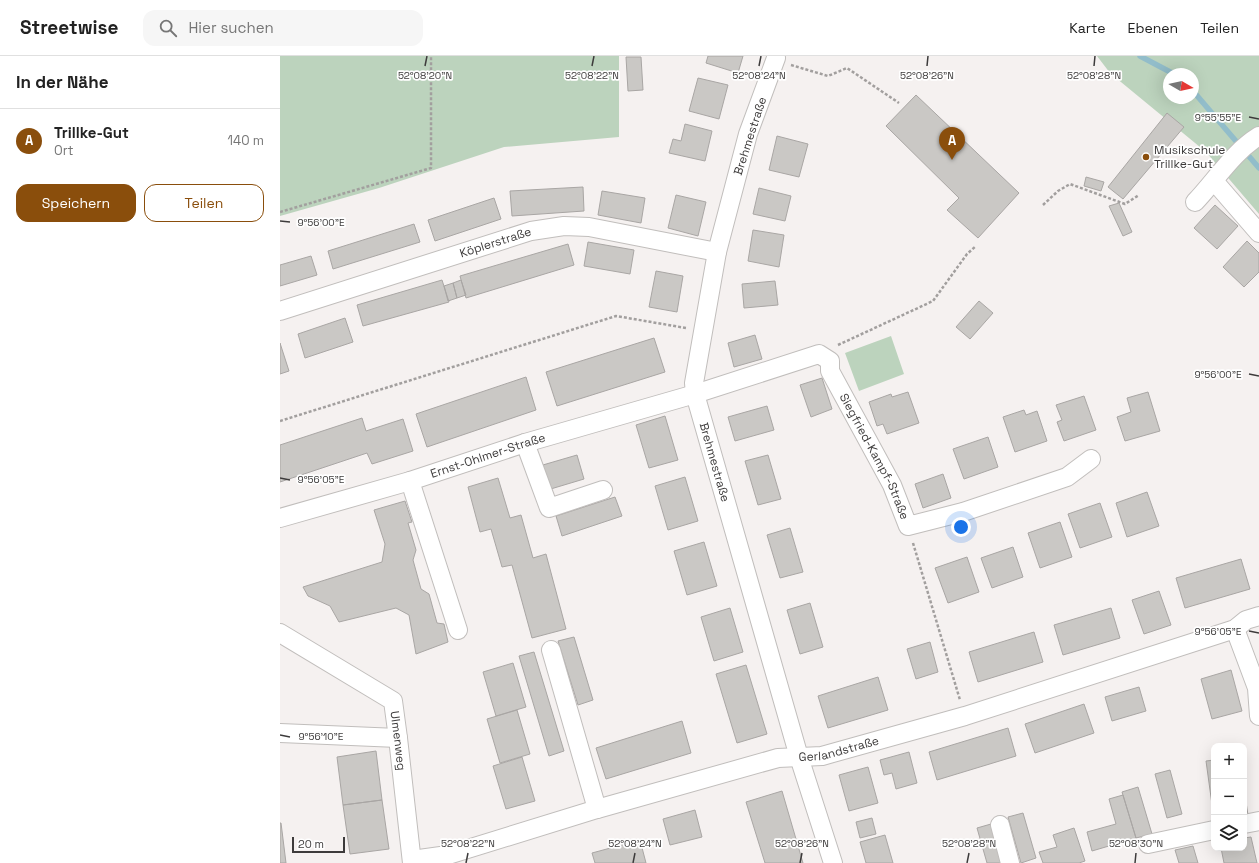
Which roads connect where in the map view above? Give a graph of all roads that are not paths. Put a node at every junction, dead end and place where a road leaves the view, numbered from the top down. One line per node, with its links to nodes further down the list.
1 (782, 61): 6 (street, Brehmestraße)
2 (1256, 138): 3 (street)
3 (1214, 181): 4 (street); 5 (street)
4 (1195, 202)
5 (1259, 233)
6 (717, 252): 7 (street, Köplerstraße); 8 (street, Brehmestraße)
7 (280, 311)
8 (695, 394): 9 (street, Ernst-Ohlmer-Straße); 10 (street, Siegfried-Kampf-Straße); 22 (street, Brehmestraße)
9 (525, 443): 11 (street, Ernst-Ohlmer-Straße); 12 (street)
10 (1091, 458)
11 (410, 481): 13 (street, Ernst-Ohlmer-Straße); 16 (street)
12 (603, 490)
13 (280, 518)
14 (1259, 616): 15 (street, Gerlandstraße)
15 (1235, 629): 19 (street); 22 (street, Gerlandstraße)
16 (458, 630)
17 (280, 633): 21 (street, Ulmenweg)
18 (551, 650): 23 (street)
19 (1259, 716)
20 (280, 733): 21 (street)
21 (398, 738): 29 (street, Ulmenweg)
22 (798, 757): 23 (street, Gerlandstraße); 30 (street, Brehmestraße)
23 (597, 809): 29 (street, Gerlandstraße)
24 (1259, 821): 25 (street)
25 (1247, 823)
26 (1000, 825): 31 (street)
27 (1211, 831): 28 (street)
28 (1148, 844)
29 (412, 862)
30 (833, 863)
31 (1010, 863)

